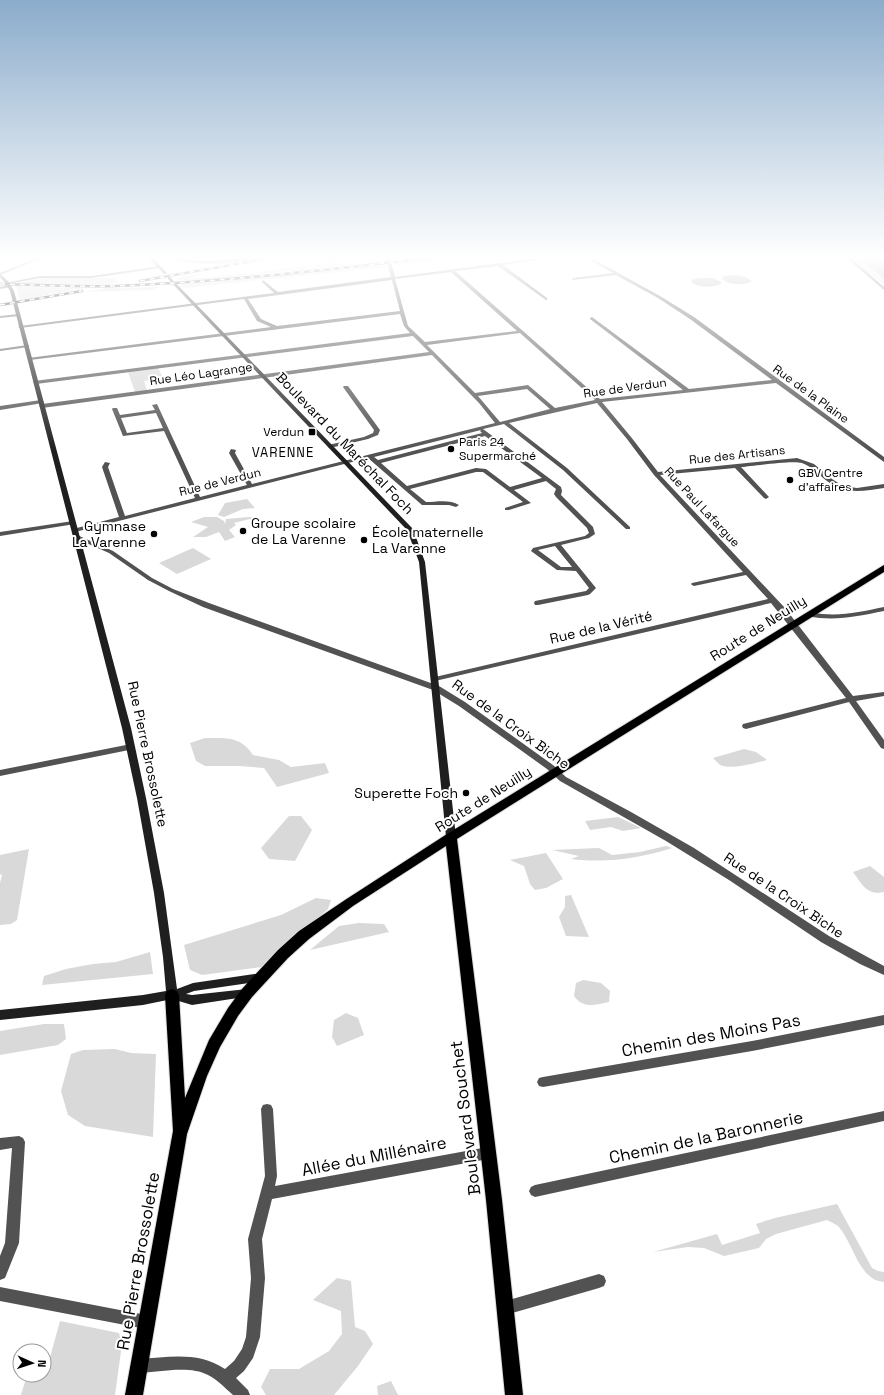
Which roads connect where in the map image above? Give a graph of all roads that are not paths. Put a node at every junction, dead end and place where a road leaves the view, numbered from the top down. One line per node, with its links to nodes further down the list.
1 (19, 320): 10 (main road, Rue Pierre Brossolette)
2 (75, 320): 10 (street)
3 (210, 320): 14 (main road, Boulevard du Maréchal Foch)
4 (259, 320): 11 (street)
5 (339, 320): 11 (street)
6 (404, 320): 13 (street)
7 (507, 320): 12 (street, Rue Paul Lafargue)
8 (595, 320): 25 (street)
9 (695, 320): 22 (street, Rue de la Plaine)
10 (20, 327): 16 (main road, Rue Pierre Brossolette)
11 (277, 328): 14 (street)
12 (520, 332): 15 (street); 27 (street, Rue Paul Lafargue)
13 (414, 334): 15 (street); 19 (street)
14 (224, 335): 19 (main road, Boulevard du Maréchal Foch); 20 (street)
15 (423, 344): 18 (street)
16 (27, 346): 17 (street); 20 (main road, Rue Pierre Brossolette)
17 (0, 350)
18 (434, 353): 21 (street, Rue Léo Lagrange); 26 (street)
19 (243, 355): 21 (main road, Boulevard du Maréchal Foch); 23 (street)
20 (30, 359): 23 (main road, Rue Pierre Brossolette)
21 (263, 376): 28 (street, Rue Léo Lagrange); 39 (main road, Boulevard du Maréchal Foch)
22 (776, 381): 25 (street, Rue de Verdun); 42 (street, Rue de la Plaine)
23 (36, 382): 28 (main road, Rue Pierre Brossolette)
24 (346, 387): 39 (street)
25 (688, 391): 27 (street, Rue de Verdun)
26 (474, 395): 31 (street); 33 (street)
27 (597, 401): 31 (street, Rue de Verdun); 47 (street, Rue Paul Lafargue)
28 (42, 404): 29 (street, Rue Léo Lagrange); 59 (main road, Rue Pierre Brossolette)
29 (0, 408)
30 (115, 409): 32 (street)
31 (554, 410): 33 (street, Rue de Verdun)
32 (118, 417): 34 (street); 36 (street)
33 (502, 423): 35 (street, Rue de Verdun); 58 (street)
34 (166, 429): 36 (street); 54 (street)
35 (479, 429): 37 (street); 41 (street, Rue de Verdun)
36 (132, 434): 38 (street)
37 (486, 434): 44 (street); 48 (street)
38 (129, 442)
39 (330, 446): 43 (main road, Boulevard du Maréchal Foch)
40 (233, 450): 49 (street)
41 (369, 456): 43 (street, Rue de Verdun); 44 (street)
42 (884, 460)
43 (346, 462): 49 (street, Rue de Verdun); 71 (main road, Boulevard du Maréchal Foch)
44 (377, 462): 51 (street)
45 (108, 463): 57 (street)
46 (736, 466): 47 (street, Rue des Artisans); 50 (street, Rue des Artisans); 53 (street)
47 (656, 474): 64 (street, Rue Paul Lafargue)
48 (546, 479): 52 (street); 61 (street)
49 (250, 486): 54 (street, Rue de Verdun)
50 (884, 486)
51 (406, 488): 52 (street); 55 (street)
52 (509, 489): 56 (street)
53 (766, 497)
54 (198, 499): 57 (street, Rue de Verdun)
55 (456, 505)
56 (507, 509)
57 (123, 518): 59 (street, Rue de Verdun)
58 (628, 528)
59 (75, 530): 60 (street, Rue de Verdun); 71 (street, Rue de la Croix Biche); 76 (main road, Rue Pierre Brossolette)
60 (0, 534)
61 (557, 544): 63 (street); 63 (street)
62 (884, 568): 69 (main road, Route de Neuilly)
63 (577, 569): 67 (street)
64 (748, 573): 65 (street); 66 (street, Rue Paul Lafargue)
65 (694, 584)
66 (773, 600): 70 (street, Rue Paul Lafargue); 71 (street, Rue de la Vérité)
67 (538, 603)
68 (884, 609): 69 (street)
69 (811, 614): 70 (main road, Route de Neuilly)
70 (793, 625): 73 (street, Rue Paul Lafargue); 77 (main road, Route de Neuilly)
71 (436, 683): 77 (street, Rue de la Croix Biche); 79 (main road, Boulevard du Maréchal Foch)
72 (884, 694): 73 (street)
73 (851, 699): 74 (street); 75 (street, Rue Paul Lafargue)
74 (746, 726)
75 (884, 746)
76 (131, 747): 78 (street); 83 (main road, Rue Pierre Brossolette)
77 (557, 772): 79 (main road, Route de Neuilly); 80 (street, Rue de la Croix Biche)
78 (0, 773)
79 (451, 837): 81 (main road, Route de Neuilly); 91 (main road, Boulevard Souchet)
80 (884, 971)
81 (262, 977): 82 (main road, Route de Neuilly); 83 (main road)
82 (247, 993): 83 (main road); 89 (main road, Route de Neuilly)
83 (172, 995): 84 (main road); 89 (main road)
84 (0, 1015)
85 (884, 1020): 86 (street, Chemin des Moins Pas)
86 (543, 1082)
87 (267, 1109): 93 (street)
88 (884, 1116): 92 (street, Chemin de la Baronnerie)
89 (179, 1134): 98 (main road, Rue Pierre Brossolette)
90 (0, 1144): 94 (street)
91 (488, 1153): 93 (street, Allée du Millénaire); 97 (main road, Boulevard Souchet)
92 (535, 1190)
93 (267, 1194): 100 (street)
94 (0, 1273)
95 (599, 1281): 97 (street)
96 (0, 1294): 98 (street)
97 (505, 1308): 103 (main road, Boulevard Souchet)
98 (146, 1322): 99 (main road, Rue Pierre Brossolette)
99 (139, 1366): 100 (street); 101 (main road, Rue Pierre Brossolette)
100 (226, 1378): 102 (street)
101 (134, 1395)
102 (243, 1395)
103 (514, 1395)

